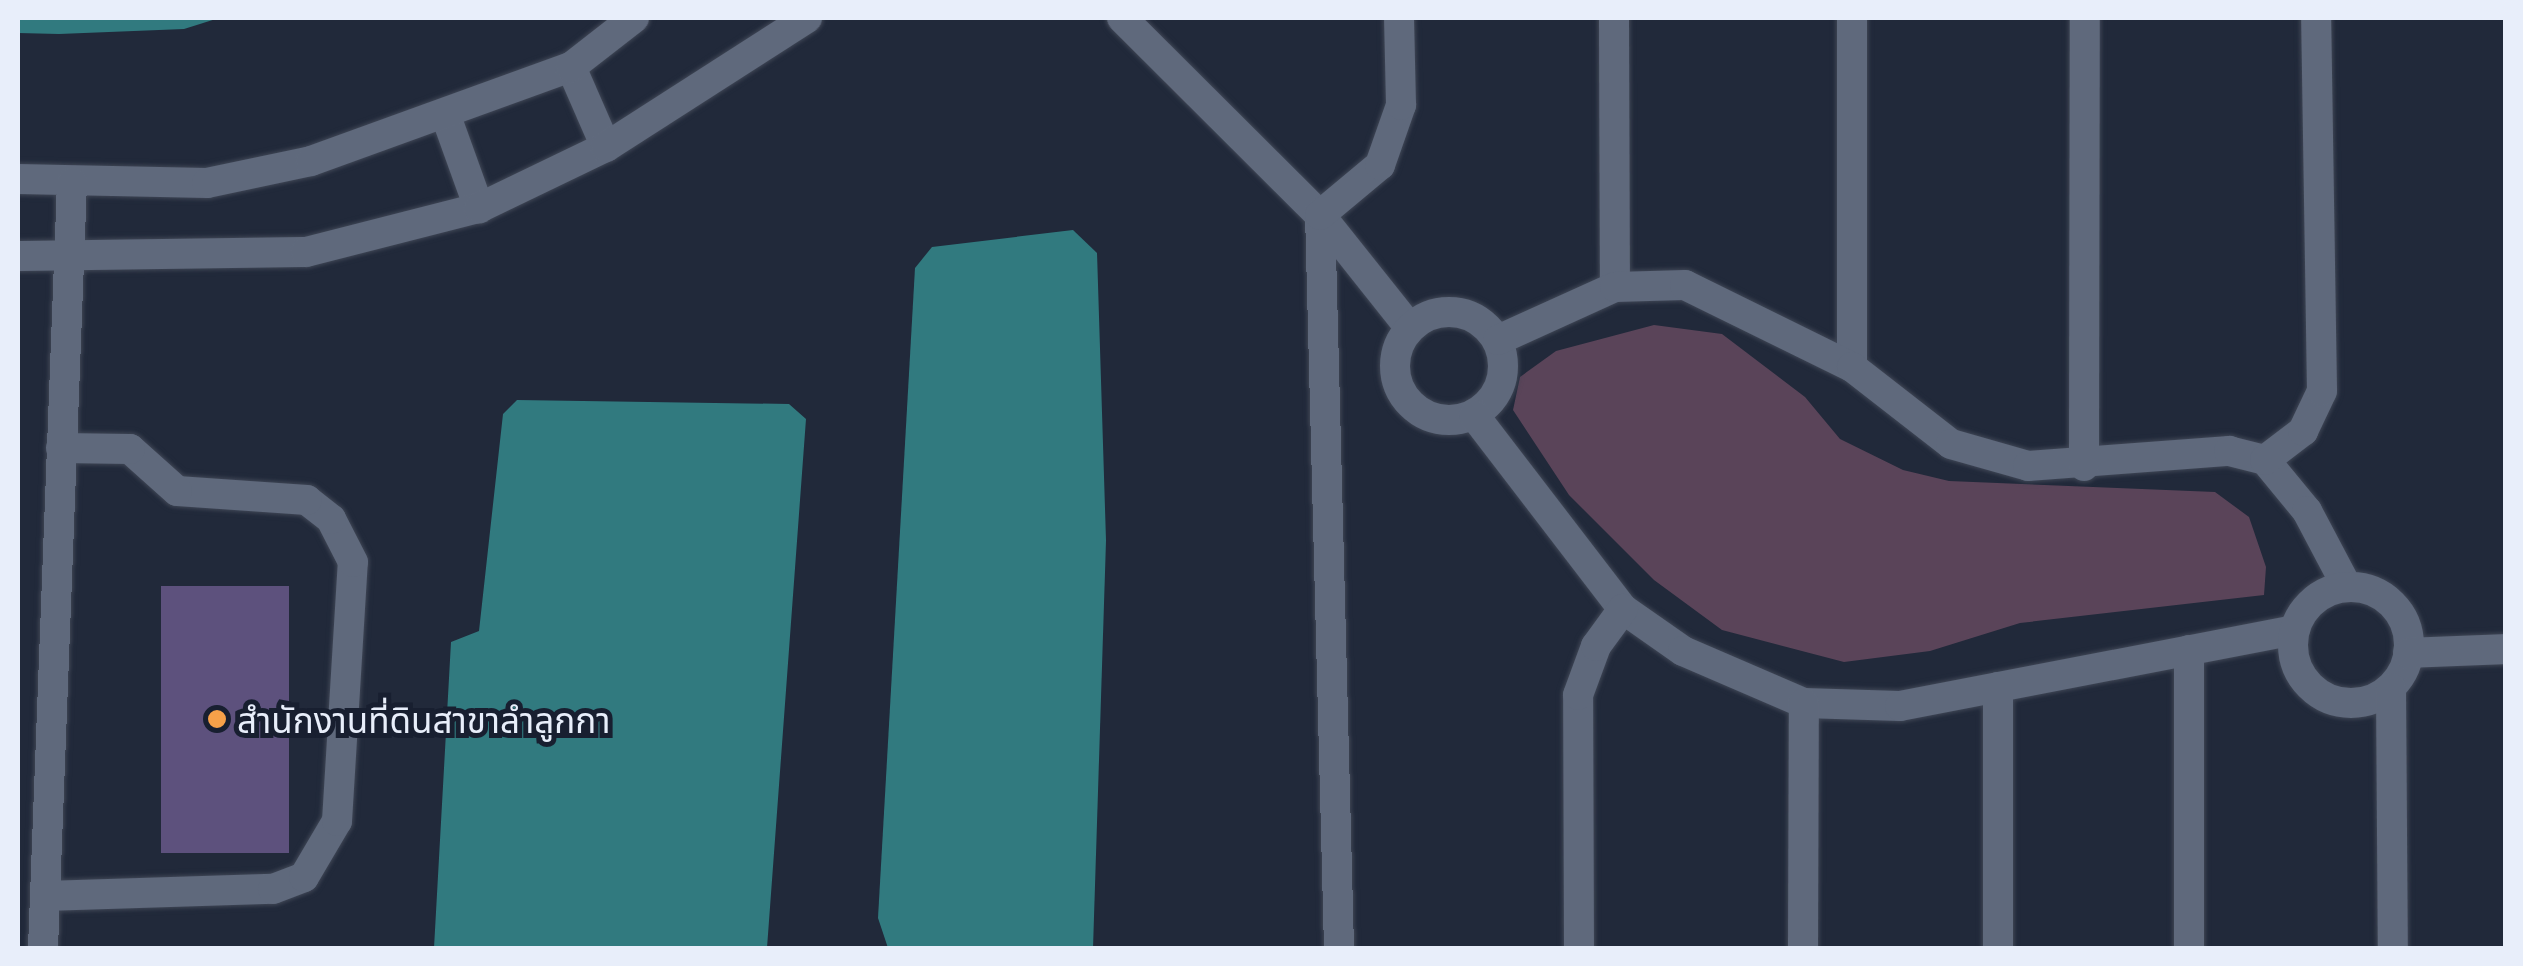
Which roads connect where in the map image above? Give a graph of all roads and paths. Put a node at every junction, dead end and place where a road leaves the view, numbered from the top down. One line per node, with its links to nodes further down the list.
1 (634, 18): 9 (street)
2 (807, 18): 11 (street)
3 (1122, 18): 15 (street)
4 (1399, 18): 15 (street)
5 (1614, 18): 18 (street)
6 (1852, 18): 21 (street)
7 (2085, 18): 25 (street)
8 (2316, 18): 24 (street)
9 (571, 67): 10 (street); 11 (street)
10 (447, 119): 13 (street); 14 (street)
11 (606, 147): 14 (street)
12 (18, 179): 13 (street)
13 (72, 182): 17 (street)
14 (479, 208): 17 (street)
15 (1320, 215): 19 (street); 37 (street)
16 (18, 256): 17 (street)
17 (72, 260): 23 (street)
18 (1614, 287): 20 (street); 21 (street)
19 (1410, 328): 20 (street); 22 (street)
20 (1498, 340): 22 (street)
21 (1852, 368): 25 (street)
22 (1474, 415): 27 (street)
23 (61, 448): 35 (street); 35 (street)
24 (2266, 460): 25 (street); 26 (street)
25 (2084, 466)
26 (2347, 587): 28 (street); 31 (street)
27 (1623, 610): 34 (street); 38 (street)
28 (2295, 630): 30 (street); 33 (street)
29 (2506, 649): 31 (street)
30 (2189, 650): 32 (street); 41 (street)
31 (2408, 653): 33 (street)
32 (1998, 687): 34 (street); 40 (street)
33 (2390, 688): 42 (street)
34 (1804, 703): 39 (street)
35 (45, 896): 36 (street)
36 (42, 948)
37 (1339, 948)
38 (1580, 948)
39 (1802, 948)
40 (1998, 948)
41 (2189, 948)
42 (2393, 948)

